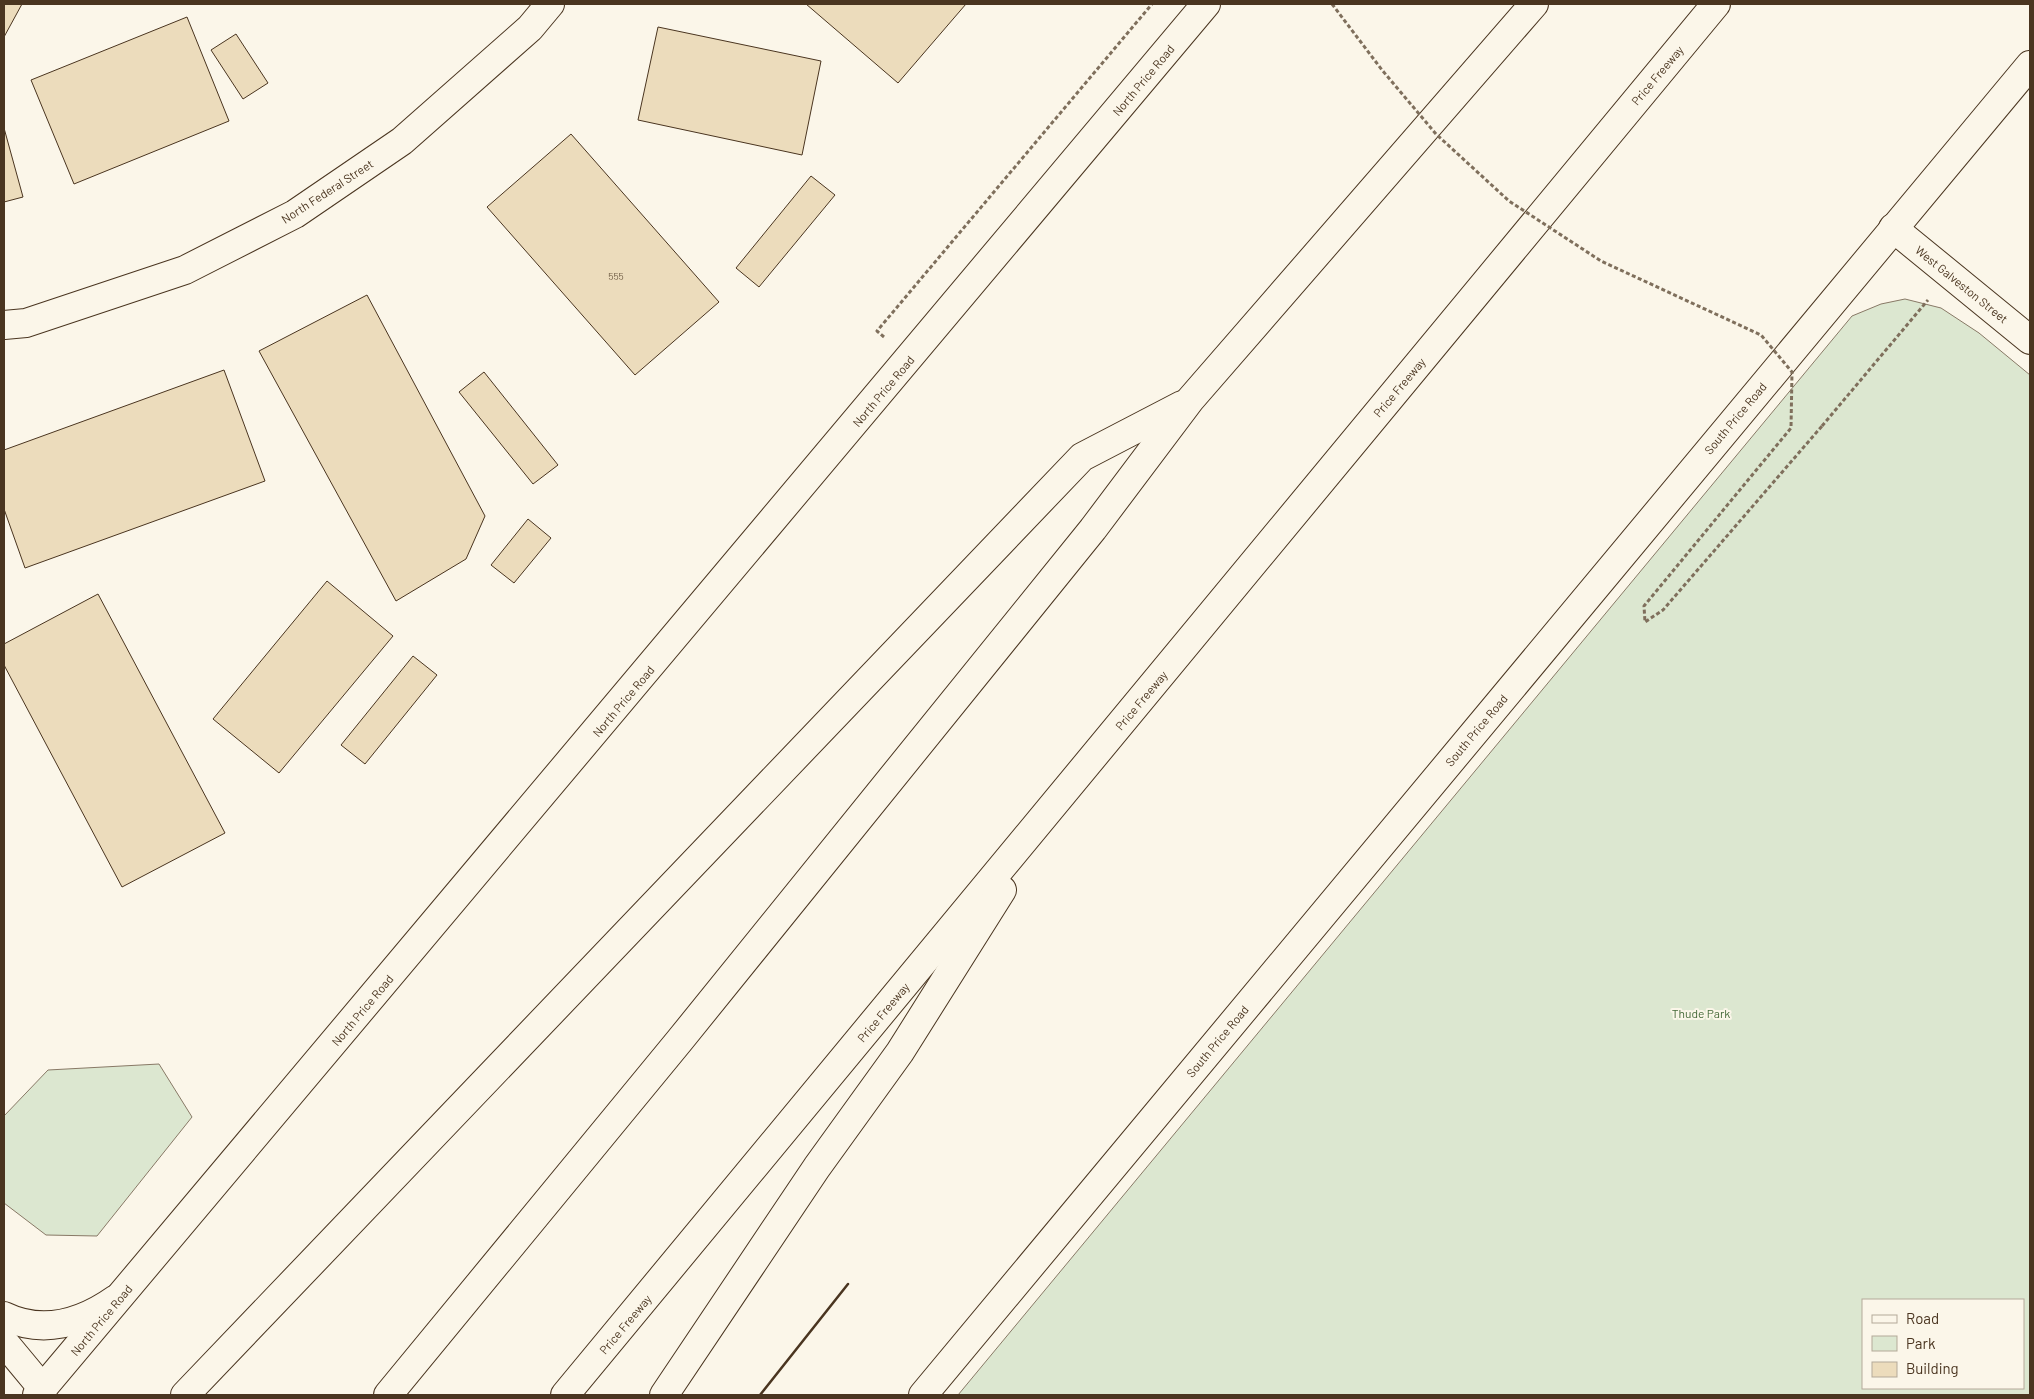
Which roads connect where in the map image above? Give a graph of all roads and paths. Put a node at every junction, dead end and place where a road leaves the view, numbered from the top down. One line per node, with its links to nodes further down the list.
1 (550, 4): 10 (main road, North Federal Street)
2 (1152, 4): 11 (path)
3 (1206, 4): 15 (main road, North Price Road)
4 (1332, 4): 9 (path, bridge)
5 (1534, 4): 13 (main road)
6 (1716, 4): 14 (main road, Price Freeway)
7 (2030, 65): 8 (main road, South Price Road)
8 (1893, 228): 9 (main road, West Galveston Street); 23 (main road, South Price Road)
9 (1949, 274): 12 (main road, West Galveston Street)
10 (4, 325)
11 (877, 331)
12 (2030, 340)
13 (1190, 400): 19 (main road); 20 (main road)
14 (1060, 797): 21 (main road, Price Freeway); 22 (main road)
15 (121, 1296): 16 (main road); 18 (main road, North Price Road)
16 (4, 1316)
17 (4, 1342): 18 (main road)
18 (40, 1392)
19 (185, 1395)
20 (388, 1395)
21 (565, 1395)
22 (664, 1395)
23 (923, 1395)

